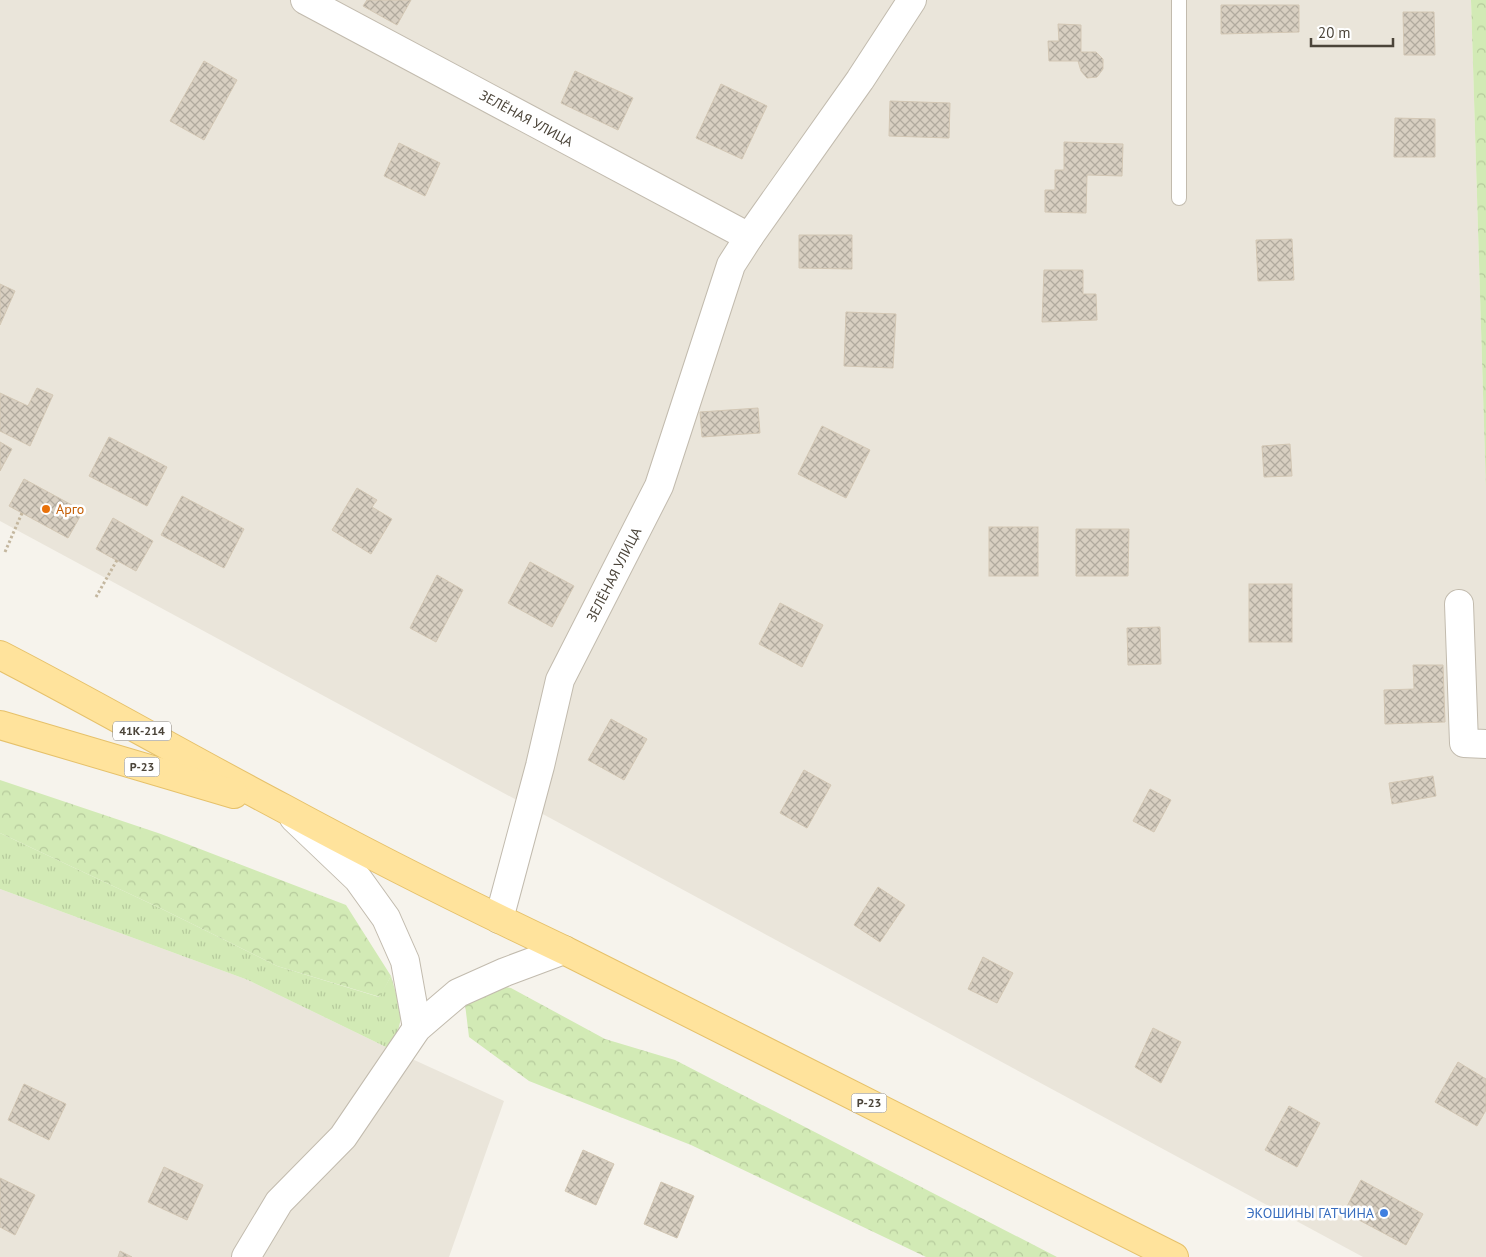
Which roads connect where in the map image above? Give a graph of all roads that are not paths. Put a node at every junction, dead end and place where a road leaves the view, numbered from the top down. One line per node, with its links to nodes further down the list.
1 (305, 0): 5 (street, ЗЕЛЁНАЯ УЛИЦА)
2 (912, 0): 5 (street, ЗЕЛЁНАЯ УЛИЦА)
3 (1180, 0): 4 (lane)
4 (1179, 198)
5 (749, 237): 11 (street, ЗЕЛЁНАЯ УЛИЦА)
6 (1459, 604): 9 (street)
7 (0, 655): 10 (main road, 41К-214)
8 (0, 725): 10 (main road, Р-23)
9 (1486, 744)
10 (284, 809): 11 (main road, Р-23); 13 (street)
11 (499, 919): 12 (main road, Р-23)
12 (564, 950): 13 (street); 15 (main road, Р-23)
13 (417, 1028): 14 (street)
14 (246, 1257)
15 (1174, 1257)

